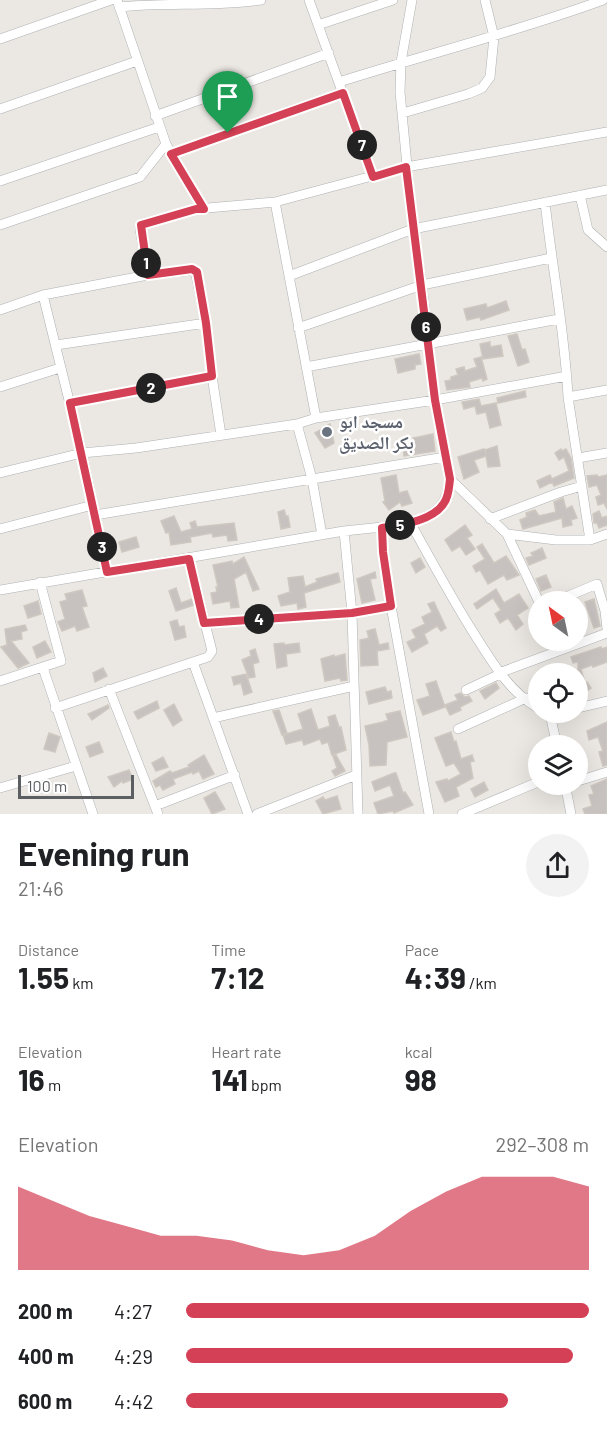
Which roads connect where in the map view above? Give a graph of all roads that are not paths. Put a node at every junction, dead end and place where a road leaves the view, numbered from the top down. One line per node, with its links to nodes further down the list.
1 (261, 0): 7 (street)
2 (309, 0): 8 (street)
3 (393, 0): 8 (street)
4 (412, 0): 13 (street)
5 (485, 0): 9 (street)
6 (603, 0): 9 (street)
7 (116, 2): 10 (street); 12 (street)
8 (318, 25): 11 (street)
9 (494, 37): 13 (street); 17 (street)
10 (0, 39)
11 (328, 53): 14 (street); 18 (street)
12 (136, 61): 16 (street); 18 (street)
13 (401, 62): 14 (street); 17 (street)
14 (339, 82): 15 (street)
15 (343, 93): 22 (street); 24 (street)
16 (0, 109)
17 (403, 113): 23 (street)
18 (155, 116): 19 (street)
19 (159, 127): 21 (street); 25 (street)
20 (607, 132): 23 (street)
21 (166, 144): 22 (street); 31 (street)
22 (171, 154): 30 (street)
23 (406, 167): 24 (street); 32 (street)
24 (373, 177): 28 (street)
25 (0, 181)
26 (607, 190): 27 (street)
27 (580, 195): 29 (street); 33 (street)
28 (275, 202): 30 (street); 36 (street)
29 (545, 202): 32 (street); 34 (street)
30 (204, 209): 35 (street)
31 (0, 225)
32 (413, 229): 36 (street); 37 (street)
33 (607, 247)
34 (551, 258): 37 (street); 40 (street)
35 (148, 275): 38 (street); 41 (street)
36 (289, 276): 42 (street)
37 (422, 285): 42 (street); 43 (street)
38 (43, 295): 39 (street); 44 (street)
39 (0, 310)
40 (559, 319): 43 (street); 47 (street)
41 (206, 323): 44 (street); 48 (street)
42 (298, 328): 45 (street)
43 (428, 344): 45 (street); 52 (street)
44 (56, 345): 46 (street)
45 (306, 367): 54 (street)
46 (60, 368): 49 (street); 53 (street)
47 (567, 375): 51 (street); 52 (street)
48 (212, 376): 53 (street); 56 (street)
49 (0, 387)
50 (607, 390): 51 (street)
51 (568, 397): 60 (street)
52 (435, 400): 54 (street); 59 (street)
53 (70, 403): 57 (street)
54 (316, 418): 55 (street)
55 (297, 424): 56 (street); 62 (street)
56 (221, 435): 57 (street)
57 (82, 453): 61 (street); 65 (street)
58 (607, 453): 60 (street)
59 (445, 457): 62 (street); 63 (street)
60 (578, 458): 64 (street)
61 (0, 473)
62 (312, 479): 66 (street); 74 (street)
63 (450, 479): 67 (street); 68 (street)
64 (582, 486): 67 (street); 75 (street)
65 (93, 505): 66 (street); 70 (street)
66 (95, 515): 77 (street)
67 (490, 519): 72 (street)
68 (411, 524): 69 (street); 92 (street)
69 (382, 528): 71 (street); 84 (street)
70 (0, 529)
71 (344, 531): 74 (street); 86 (street)
72 (507, 534): 75 (street); 82 (street)
73 (607, 534): 75 (street)
74 (322, 535): 76 (street)
75 (590, 540)
76 (189, 559): 77 (street); 87 (street)
77 (107, 572): 79 (street)
78 (607, 580): 80 (street)
79 (40, 582): 81 (street); 91 (street)
80 (597, 584): 83 (street); 85 (street)
81 (0, 590)
82 (534, 591)
83 (580, 591)
84 (391, 606): 86 (street); 116 (street)
85 (606, 611): 88 (street)
86 (352, 613): 87 (street); 94 (street)
87 (204, 623): 90 (street)
88 (607, 628)
89 (607, 633): 92 (street)
90 (193, 662): 95 (street); 101 (street)
91 (43, 668): 93 (street); 100 (street)
92 (500, 673): 96 (street); 97 (street)
93 (0, 678)
94 (354, 686): 101 (street); 106 (street)
95 (109, 689): 100 (street); 111 (street)
96 (466, 690)
97 (526, 698): 102 (street)
98 (607, 701): 99 (street)
99 (588, 706)
100 (56, 708): 103 (street)
101 (213, 718): 105 (street)
102 (458, 729)
103 (76, 766): 109 (street); 112 (street)
104 (607, 772): 107 (street)
105 (235, 775): 111 (street); 113 (street)
106 (356, 775): 114 (street); 115 (street)
107 (588, 778)
108 (528, 786): 117 (street)
109 (0, 788)
110 (567, 795): 118 (street)
111 (156, 810)
112 (93, 814)
113 (248, 814)
114 (257, 814)
115 (358, 814)
116 (429, 814)
117 (462, 814)
118 (571, 814)

